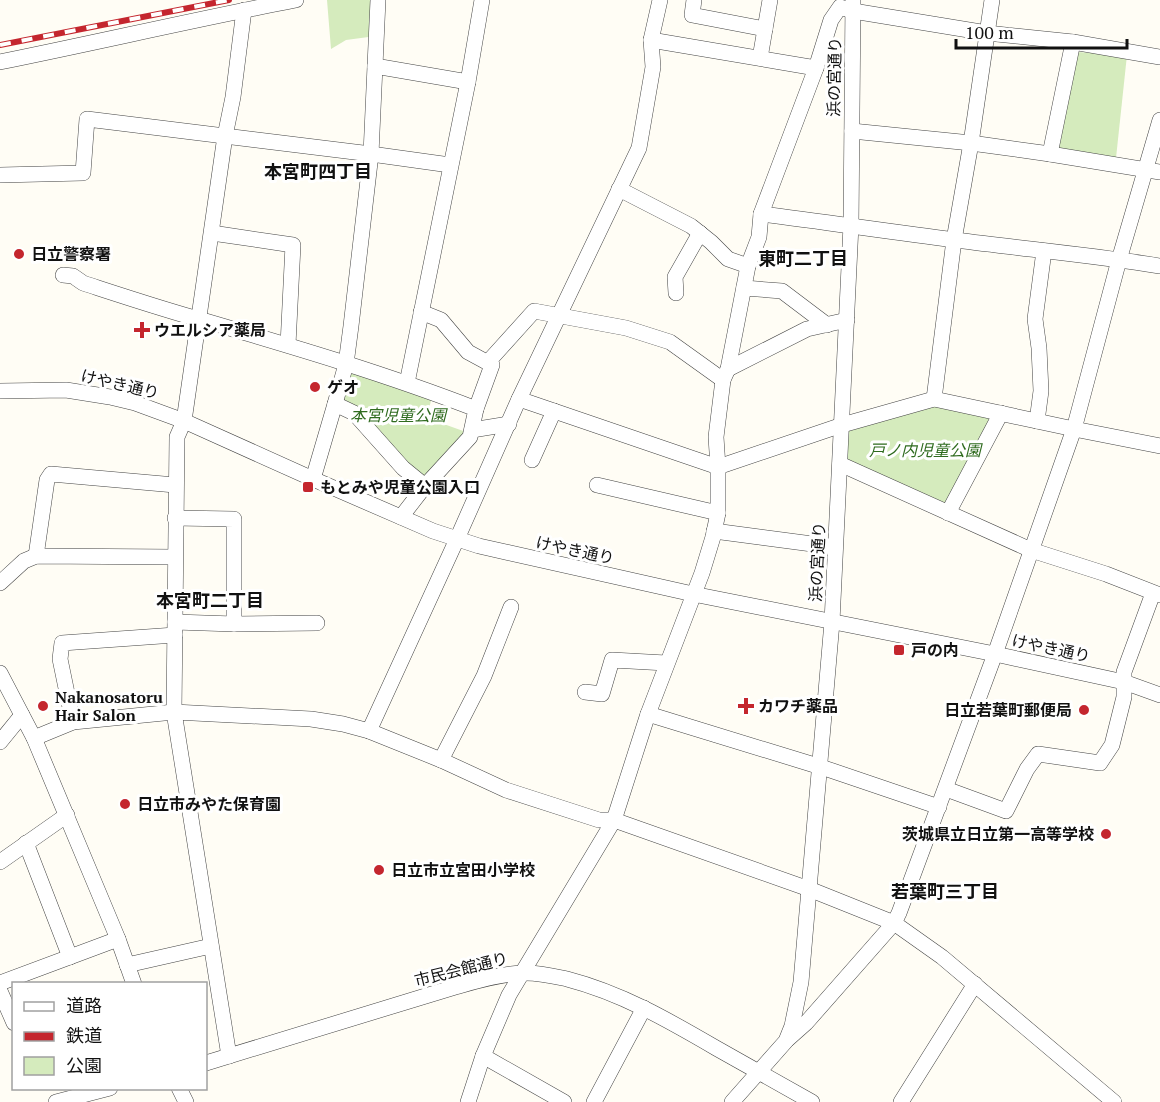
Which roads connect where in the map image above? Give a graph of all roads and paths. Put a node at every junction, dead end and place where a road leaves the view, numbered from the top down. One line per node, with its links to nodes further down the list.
1 (296, 0): 9 (street)
2 (378, 0): 17 (street)
3 (482, 0): 19 (street)
4 (660, 0): 12 (street)
5 (694, 0): 10 (street)
6 (770, 0): 10 (street)
7 (992, 0): 11 (street)
8 (853, 6): 11 (street); 18 (street); 21 (street, 浜の宮通り)
9 (244, 10): 16 (street); 22 (street)
10 (765, 29): 15 (street)
11 (987, 33): 13 (street); 23 (street)
12 (651, 40): 15 (street); 29 (street)
13 (1073, 42): 14 (street); 25 (street)
14 (1160, 57)
15 (760, 58): 18 (street)
16 (0, 62)
17 (375, 66): 19 (street); 24 (street)
18 (816, 68): 30 (street)
19 (468, 82): 26 (street)
20 (1160, 120): 27 (street)
21 (852, 130): 23 (street); 31 (street, 浜の宮通り)
22 (225, 136): 24 (street); 28 (street); 32 (street)
23 (971, 143): 25 (street); 34 (street)
24 (371, 154): 26 (street); 49 (street)
25 (1050, 154): 27 (street)
26 (450, 165): 42 (street)
27 (1153, 171): 36 (street)
28 (0, 175)
29 (619, 189): 33 (street); 43 (street)
30 (760, 214): 31 (street); 37 (street)
31 (851, 225): 34 (street); 45 (street, 浜の宮通り)
32 (212, 233): 44 (street); 47 (street)
33 (700, 233): 37 (street); 41 (street)
34 (954, 240): 35 (street); 54 (street)
35 (1044, 251): 36 (street); 60 (street)
36 (1119, 260): 38 (street); 63 (street)
37 (748, 266): 40 (street)
38 (1160, 266)
39 (63, 275): 44 (street)
40 (744, 288): 46 (street); 50 (street)
41 (676, 293)
42 (421, 312): 48 (street); 51 (street)
43 (558, 315): 48 (street); 50 (street); 53 (street)
44 (199, 320): 47 (street); 59 (street)
45 (847, 320): 46 (street); 62 (street, 浜の宮通り)
46 (827, 325): 50 (street)
47 (288, 345): 49 (street)
48 (488, 362): 56 (street)
49 (346, 364): 51 (street); 55 (street)
50 (725, 374): 68 (street)
51 (407, 383): 56 (street)
52 (0, 391): 59 (street, けやき通り)
53 (519, 399): 57 (street); 61 (street)
54 (934, 399): 58 (street); 62 (street)
55 (335, 404): 69 (street); 72 (street)
56 (476, 409): 64 (street)
57 (554, 411): 66 (street); 68 (street)
58 (1001, 413): 60 (street); 74 (street)
59 (184, 421): 69 (street, けやき通り); 70 (street)
60 (1037, 421): 63 (street)
61 (509, 423): 64 (street); 78 (street)
62 (842, 425): 67 (street, 浜の宮通り); 68 (street)
63 (1074, 429): 65 (street); 80 (street)
64 (472, 430): 72 (street)
65 (1160, 446)
66 (532, 460)
67 (840, 464): 74 (street); 79 (street, 浜の宮通り)
68 (718, 466): 73 (street)
69 (313, 479): 75 (street, けやき通り)
70 (176, 485): 76 (street); 81 (street)
71 (597, 485): 73 (street)
72 (425, 486): 75 (street)
73 (717, 513): 77 (street)
74 (948, 513): 80 (street)
75 (401, 517): 78 (street, けやき通り)
76 (175, 518): 82 (street); 89 (street)
77 (714, 531): 79 (street); 84 (street)
78 (457, 539): 84 (street, けやき通り); 101 (street)
79 (835, 547): 87 (street, 浜の宮通り)
80 (1032, 550): 85 (street); 91 (street)
81 (36, 556): 82 (street); 83 (street)
82 (175, 556): 90 (street)
83 (0, 583)
84 (693, 594): 87 (street, けやき通り); 92 (street)
85 (1157, 594): 94 (street)
86 (511, 607): 104 (street)
87 (832, 622): 91 (street, けやき通り); 105 (street, 浜の宮通り)
88 (317, 623): 89 (street)
89 (234, 624): 90 (street)
90 (175, 629): 97 (street); 100 (street)
91 (995, 654): 94 (street, けやき通り); 106 (street)
92 (666, 663): 95 (street); 98 (street)
93 (0, 673): 99 (street)
94 (1124, 682): 96 (street, けやき通り); 106 (street)
95 (585, 692)
96 (1160, 695)
97 (174, 712): 100 (street); 101 (street); 115 (street)
98 (648, 714): 105 (street); 109 (street)
99 (22, 715): 102 (street); 103 (street)
100 (73, 722): 102 (street)
101 (369, 731): 104 (street)
102 (34, 738): 108 (street)
103 (0, 742)
104 (441, 760): 109 (street)
105 (821, 767): 107 (street); 112 (street, 浜の宮通り)
106 (946, 789): 107 (street)
107 (939, 807): 113 (street)
108 (67, 816): 110 (street); 114 (street)
109 (614, 820): 112 (street); 118 (street)
110 (26, 843): 111 (street); 116 (street)
111 (0, 862)
112 (809, 889): 113 (street); 125 (street, 浜の宮通り)
113 (894, 923): 121 (street); 125 (street)
114 (118, 939): 116 (street); 117 (street)
115 (210, 946): 117 (street); 126 (street)
116 (70, 957): 120 (street)
117 (127, 965): 119 (street)
118 (523, 973): 123 (street, 市民会館通り); 126 (street, 市民会館通り); 127 (street)
119 (133, 982)
120 (0, 983)
121 (975, 984): 131 (street); 138 (street)
122 (0, 991): 124 (street)
123 (644, 1008): 129 (street, 市民会館通り); 135 (street)
124 (12, 1018)
125 (786, 1041): 129 (street, 浜の宮通り)
126 (229, 1056): 128 (street, 市民会館通り)
127 (483, 1056): 133 (street); 134 (street)
128 (207, 1063)
129 (758, 1072): 136 (street, 浜の宮通り); 137 (street, 市民会館通り)
130 (106, 1090): 132 (street)
131 (1096, 1097): 139 (street)
132 (56, 1102)
133 (468, 1102)
134 (564, 1102)
135 (594, 1102)
136 (732, 1102)
137 (812, 1102)
138 (901, 1102)
139 (1114, 1102)

